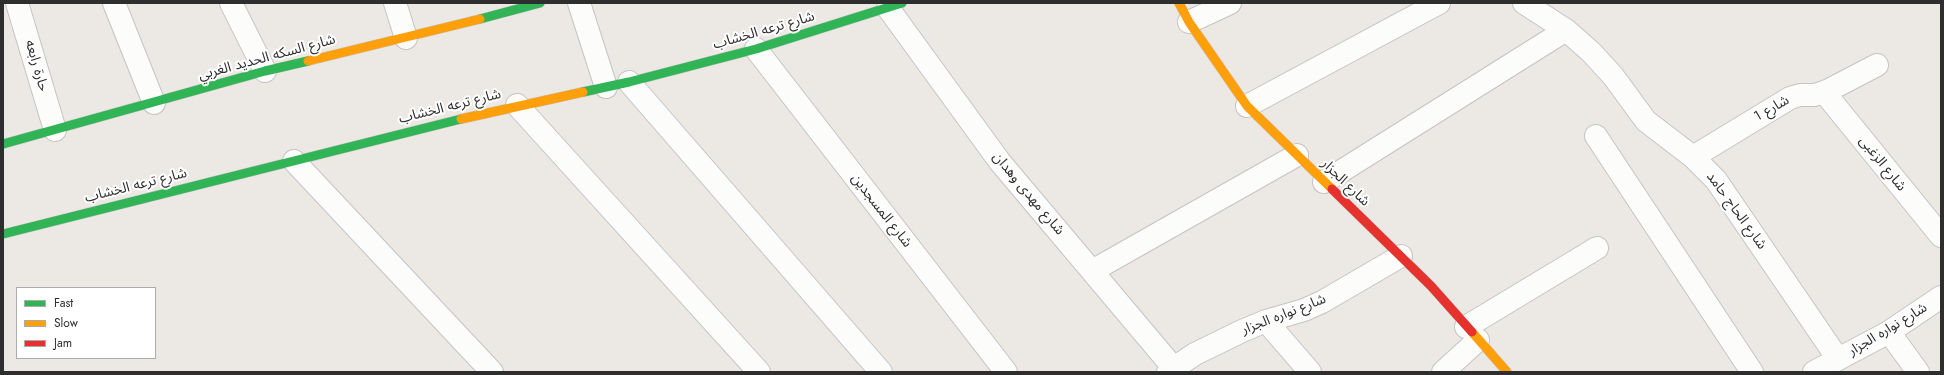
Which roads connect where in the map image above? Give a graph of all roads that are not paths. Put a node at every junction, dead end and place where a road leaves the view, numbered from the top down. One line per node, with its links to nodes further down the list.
1 (17, 3): 24 (street, حارة رابعه)
2 (114, 3): 21 (street)
3 (231, 3): 17 (street)
4 (395, 3): 14 (street)
5 (540, 3): 14 (street, شارع السكه الحديد الغربي)
6 (579, 3): 19 (street)
7 (1178, 3): 12 (street, شارع الجزار)
8 (1230, 3): 12 (street)
9 (1439, 3): 23 (street)
10 (1531, 5): 13 (street, شارع الحاج حامد)
11 (895, 6): 15 (street, شارع ترعه الخشاب); 35 (street, شارع مهدى وهدان)
12 (1189, 22): 23 (street, شارع الجزار)
13 (1566, 30): 28 (street, شارع الحاج حامد); 30 (street)
14 (406, 38): 17 (street, شارع السكه الحديد الغربي)
15 (756, 49): 18 (street, شارع ترعه الخشاب); 45 (street, شارع المسجدين)
16 (1877, 64): 20 (street, شارع 1)
17 (265, 71): 21 (street, شارع السكه الحديد الغربي)
18 (629, 82): 19 (street, شارع ترعه الخشاب); 44 (street)
19 (606, 86): 22 (street, شارع ترعه الخشاب)
20 (1824, 92): 28 (street, شارع 1); 32 (street, شارع الزغبى)
21 (154, 103): 24 (street, شارع السكه الحديد الغربي)
22 (517, 105): 29 (street, شارع ترعه الخشاب); 43 (street)
23 (1247, 106): 27 (street, شارع الجزار)
24 (55, 130): 26 (street, شارع السكه الحديد الغربي)
25 (1596, 136): 49 (street)
26 (3, 144)
27 (1296, 155): 30 (street, شارع الجزار); 35 (street)
28 (1693, 157): 40 (street, شارع الحاج حامد)
29 (294, 161): 31 (street, شارع ترعه الخشاب); 42 (street)
30 (1324, 182): 34 (street, شارع الجزار)
31 (3, 234)
32 (1941, 236)
33 (1597, 248): 39 (street)
34 (1401, 256): 37 (street, شارع نواره الجزار); 39 (street, شارع الجزار)
35 (1092, 271): 41 (street, شارع مهدى وهدان)
36 (1941, 297): 38 (street, شارع نواره الجزار)
37 (1266, 321): 41 (street, شارع نواره الجزار); 46 (street)
38 (1889, 332): 40 (street, شارع نواره الجزار); 51 (street)
39 (1472, 333): 47 (street); 48 (street, شارع الجزار)
40 (1838, 359): 50 (street, شارع نواره الجزار)
41 (1173, 370)
42 (492, 372)
43 (759, 372)
44 (881, 372)
45 (1006, 372)
46 (1310, 372)
47 (1443, 372)
48 (1507, 372)
49 (1752, 372)
50 (1814, 372)
51 (1918, 372)

